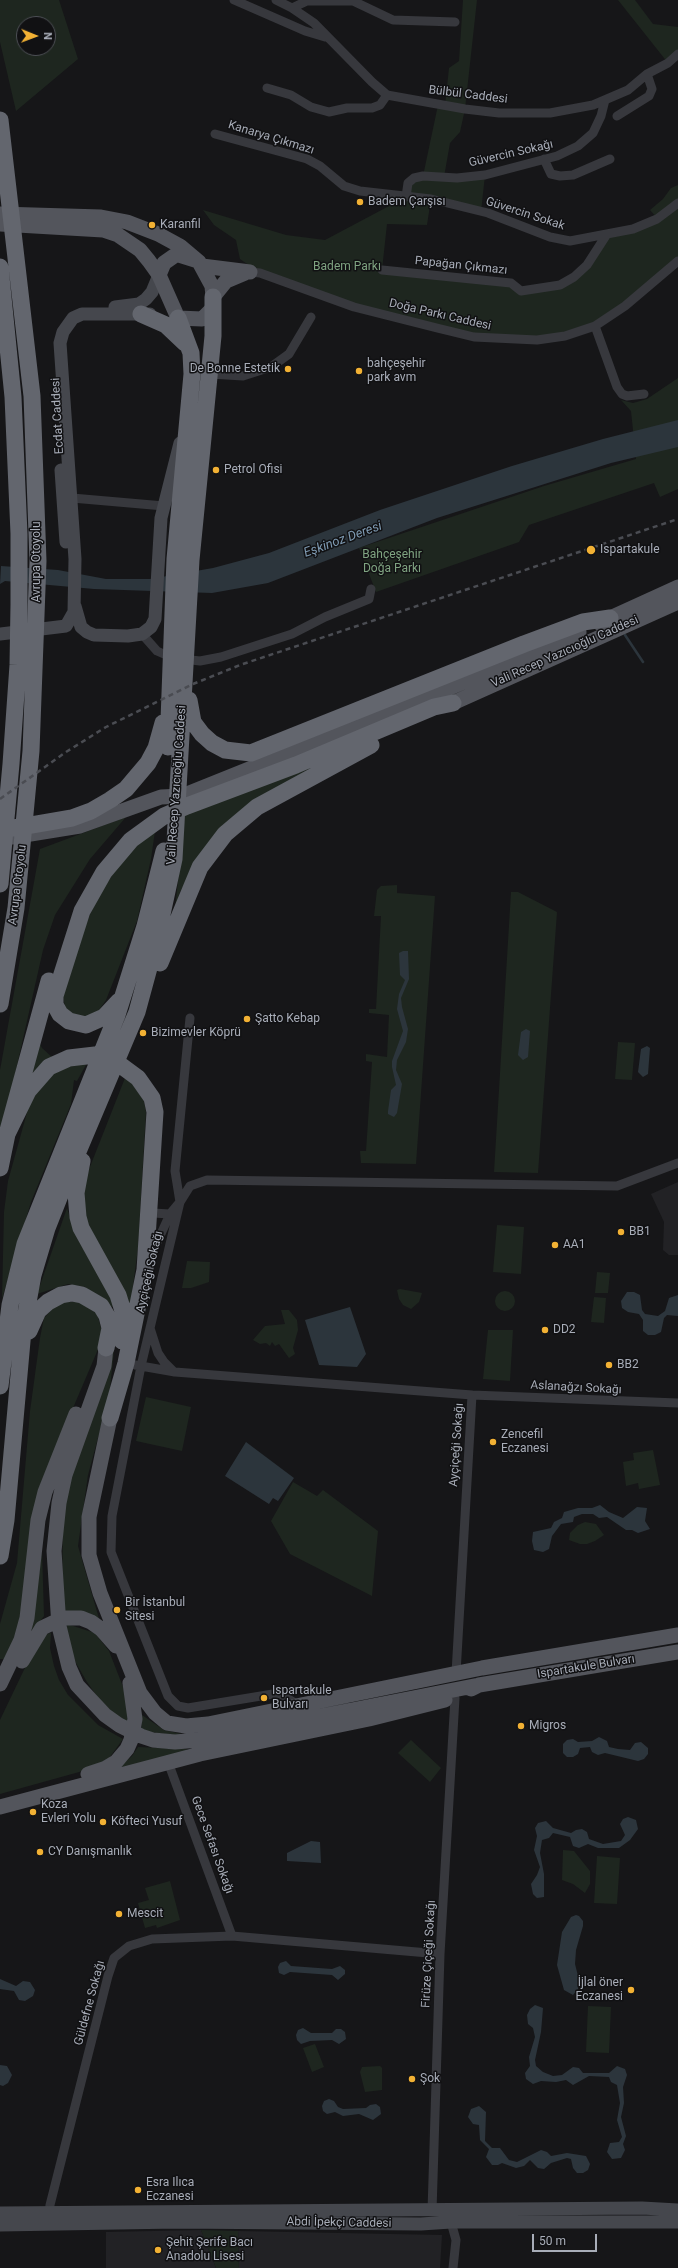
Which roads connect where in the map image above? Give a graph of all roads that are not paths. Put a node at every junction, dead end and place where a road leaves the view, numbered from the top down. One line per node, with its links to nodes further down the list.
1 (234, 0): 5 (street)
2 (276, 0): 3 (street, Bülbül Caddesi)
3 (292, 8): 4 (street); 5 (street, Bülbül Caddesi)
4 (455, 22)
5 (326, 37): 9 (street, Bülbül Caddesi)
6 (678, 54): 7 (street, Bülbül Caddesi)
7 (647, 74): 10 (street, Bülbül Caddesi); 11 (street)
8 (268, 88): 9 (street)
9 (387, 95): 10 (street, Bülbül Caddesi)
10 (605, 100): 15 (street, Güvercin Sokağı)
11 (617, 116)
12 (0, 120): 56 (highway, Avrupa Otoyolu)
13 (216, 134): 16 (street, Kanarya Çıkmazı)
14 (610, 159): 15 (street)
15 (544, 160): 16 (street, Güvercin Sokağı)
16 (406, 197): 20 (street, Güvercin Sokak)
17 (678, 203): 20 (street, Güvercin Sokak)
18 (0, 214): 23 (main road)
19 (0, 224): 26 (main road)
20 (607, 234): 24 (street, Papağan Çıkmazı)
21 (678, 260): 31 (street, Doğa Parkı Caddesi)
22 (0, 267): 54 (highway, Avrupa Otoyolu)
23 (203, 268): 25 (main road); 26 (main road); 27 (main road)
24 (382, 270)
25 (250, 272): 27 (main road); 31 (street, Doğa Parkı Caddesi)
26 (159, 274): 30 (main road); 38 (street, Ecdat Caddesi)
27 (213, 298): 30 (main road); 33 (highway)
28 (141, 314): 30 (street, Ecdat Caddesi); 32 (highway); 36 (street, Ecdat Caddesi)
29 (311, 317): 33 (street)
30 (178, 318): 32 (highway)
31 (595, 326): 34 (street)
32 (189, 348): 35 (highway)
33 (210, 374): 39 (highway)
34 (644, 394)
35 (190, 402): 37 (street); 39 (highway)
36 (72, 498): 37 (street); 38 (street, Ecdat Caddesi)
37 (164, 506): 46 (street)
38 (71, 559): 42 (street, Ecdat Caddesi)
39 (183, 559): 47 (highway, Vali Recep Yazıcıoğlu Caddesi); 49 (highway, Vali Recep Yazıcıoğlu Caddesi)
40 (678, 587): 44 (main road, Vali Recep Yazıcıoğlu Caddesi)
41 (371, 589): 46 (street)
42 (72, 599): 45 (street, Ecdat Caddesi); 46 (street)
43 (678, 602): 48 (main road, Vali Recep Yazıcıoğlu Caddesi)
44 (610, 618): 47 (highway); 50 (main road, Vali Recep Yazıcıoğlu Caddesi)
45 (0, 634)
46 (142, 634)
47 (186, 664): 53 (highway, Vali Recep Yazıcıoğlu Caddesi)
48 (453, 703): 55 (highway); 57 (highway)
49 (168, 706): 51 (highway); 53 (highway, Vali Recep Yazıcıoğlu Caddesi)
50 (182, 796): 52 (main road, Vali Recep Yazıcıoğlu Caddesi); 60 (highway)
51 (0, 831)
52 (0, 839)
53 (168, 860): 55 (highway, Vali Recep Yazıcıoğlu Caddesi); 57 (highway, Vali Recep Yazıcıoğlu Caddesi)
54 (0, 884)
55 (124, 995): 71 (highway, Vali Recep Yazıcıoğlu Caddesi)
56 (0, 1004)
57 (137, 1012): 59 (highway, Vali Recep Yazıcıoğlu Caddesi)
58 (190, 1018): 63 (street)
59 (90, 1127): 72 (highway); 75 (highway)
60 (7, 1134): 62 (highway); 64 (highway)
61 (678, 1163): 63 (street, Ayçiçeği Sokağı)
62 (0, 1168)
63 (180, 1202): 65 (street); 67 (street, Ayçiçeği Sokağı)
64 (150, 1207): 65 (street); 66 (highway)
65 (170, 1214): 66 (street)
66 (145, 1270): 69 (highway)
67 (150, 1327): 69 (street); 70 (street, Ayçiçeği Sokağı)
68 (106, 1348): 72 (highway); 82 (main road); 83 (main road)
69 (134, 1365): 70 (street); 75 (highway); 86 (street)
70 (175, 1372): 73 (street, Ayçiçeği Sokağı)
71 (0, 1386)
72 (16, 1391): 76 (highway)
73 (472, 1395): 74 (street, Aslanağzı Sokağı); 80 (street, Ayçiçeği Sokağı)
74 (678, 1403)
75 (110, 1418): 79 (main road)
76 (0, 1556)
77 (678, 1635): 80 (main road, Ispartakule Bulvarı)
78 (678, 1652): 83 (main road, Ispartakule Bulvarı)
79 (123, 1654): 81 (main road); 84 (main road)
80 (456, 1673): 86 (main road, Ispartakule Bulvarı)
81 (131, 1675): 86 (main road, Ispartakule Bulvarı); 88 (main road)
82 (0, 1684)
83 (480, 1685): 85 (main road, Ispartakule Bulvarı)
84 (0, 1690)
85 (455, 1698): 87 (main road, Ispartakule Bulvarı); 91 (street, Firüze Çiçeği Sokağı)
86 (298, 1705)
87 (168, 1762): 88 (main road, Ispartakule Bulvarı); 90 (street, Gece Sefası Sokağı)
88 (52, 1794): 89 (main road, Ispartakule Bulvarı)
89 (0, 1807)
90 (232, 1936): 91 (street, Güldefne Sokağı); 96 (street, Güldefne Sokağı)
91 (440, 1954): 93 (street, Firüze Çiçeği Sokağı)
92 (678, 2210): 95 (street, Abdi İpekçi Caddesi)
93 (432, 2211): 95 (street, Abdi İpekçi Caddesi); 96 (street, Abdi İpekçi Caddesi)
94 (0, 2213): 96 (street, Abdi İpekçi Caddesi)
95 (449, 2216): 96 (street, Abdi İpekçi Caddesi); 97 (street, Abdi İpekçi Caddesi); 99 (street)
96 (49, 2218): 98 (street, Abdi İpekçi Caddesi)
97 (678, 2222)
98 (0, 2225)
99 (453, 2268)

